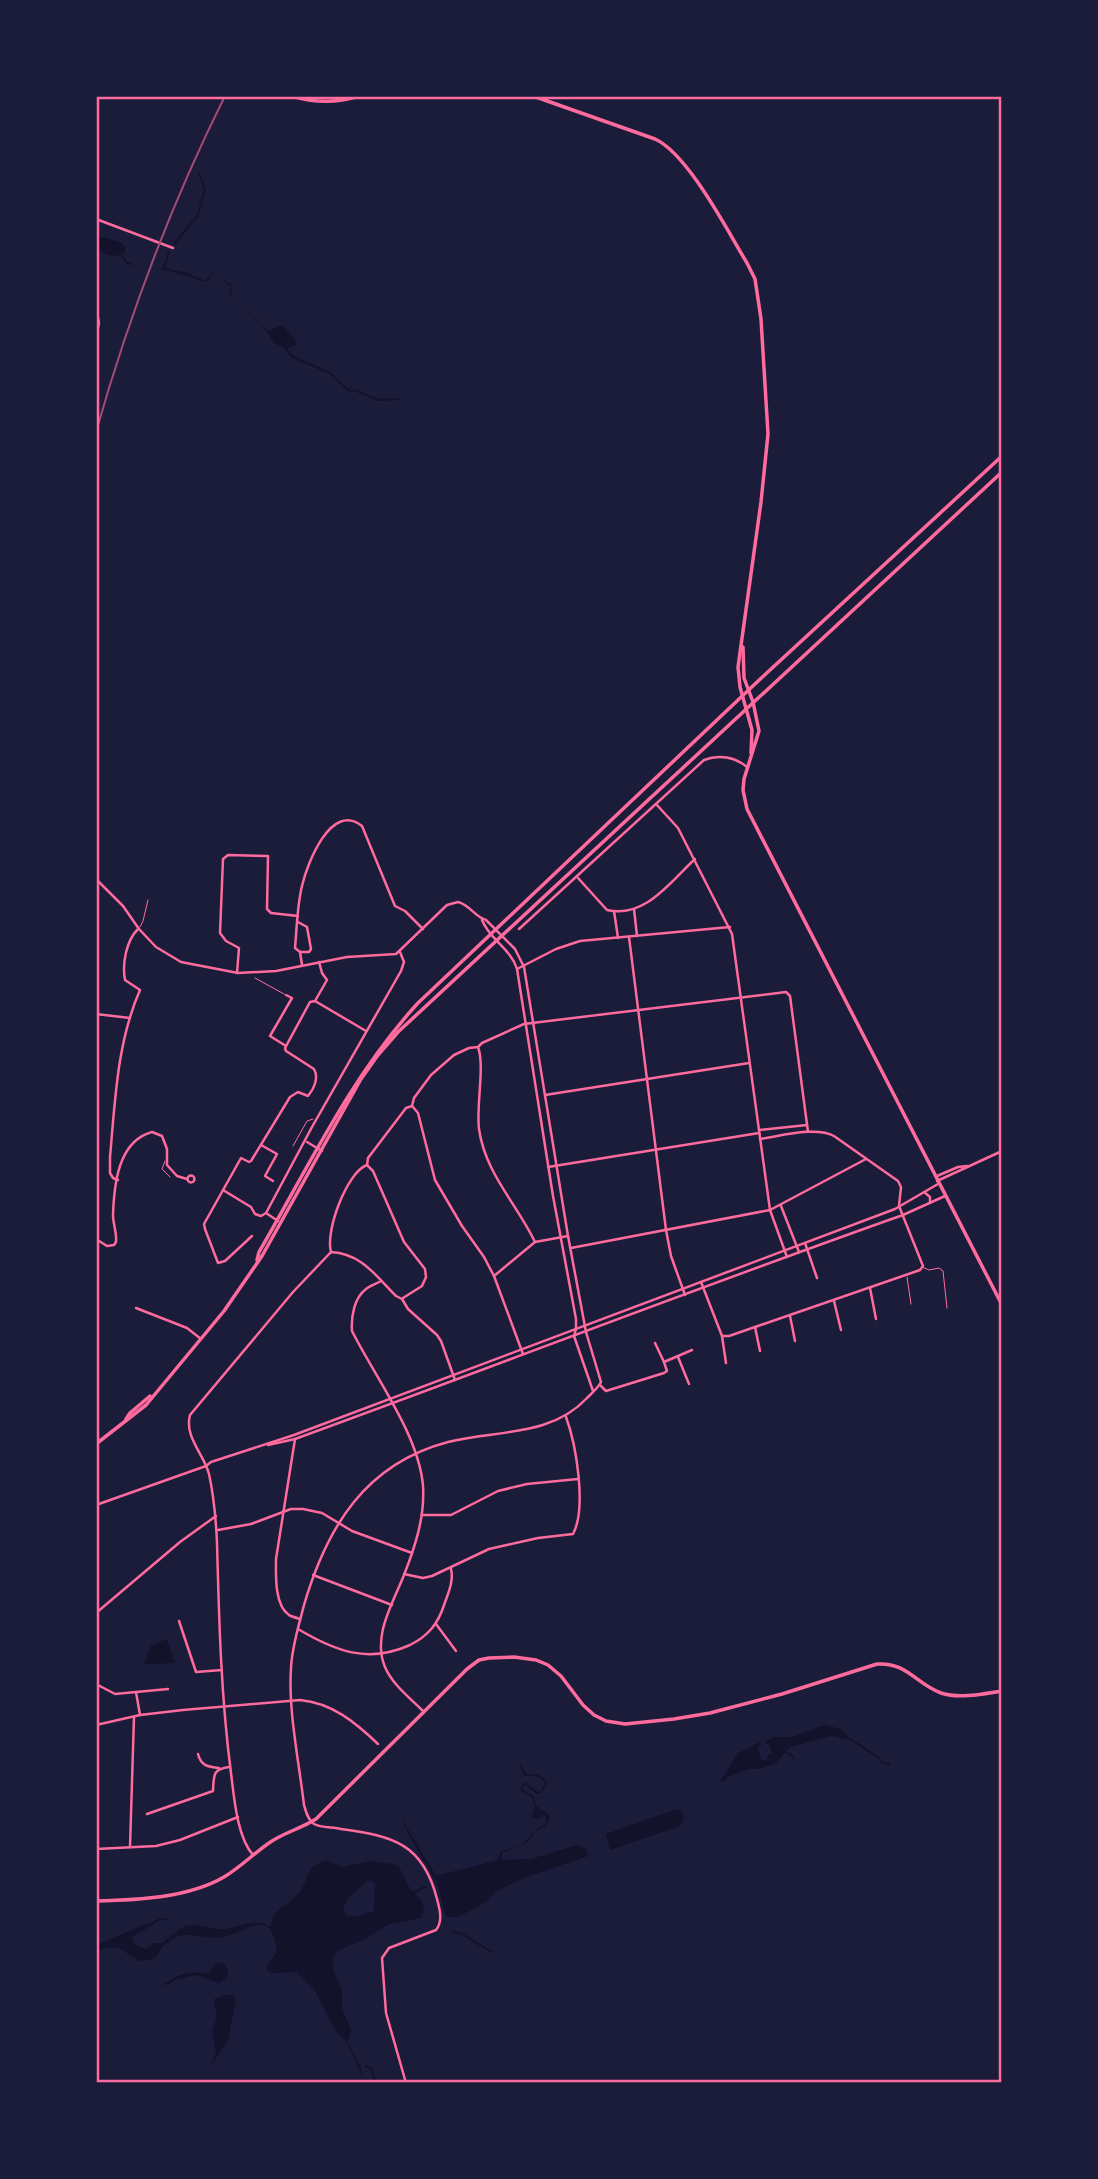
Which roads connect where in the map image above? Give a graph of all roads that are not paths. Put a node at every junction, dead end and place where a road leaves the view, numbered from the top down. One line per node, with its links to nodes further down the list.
1 (292, 96): 2 (main road)
2 (359, 96)
3 (533, 96): 10 (main road)
4 (96, 219): 5 (street)
5 (173, 248)
6 (96, 308): 7 (street)
7 (96, 337)
8 (1002, 456): 11 (main road)
9 (1002, 472): 13 (main road)
10 (743, 638): 11 (main road); 12 (main road)
11 (749, 690): 12 (main road); 13 (main road)
12 (743, 696): 14 (main road); 30 (main road)
13 (753, 702): 14 (main road); 15 (main road)
14 (747, 708): 15 (main road); 33 (main road)
15 (751, 753): 16 (main road)
16 (747, 767): 17 (street); 81 (main road)
17 (656, 804): 18 (street); 19 (street)
18 (695, 859): 22 (street); 27 (street)
19 (577, 877): 23 (street); 31 (street)
20 (96, 878): 28 (street)
21 (148, 900): 28 (lane)
22 (634, 909): 23 (street); 34 (street)
23 (614, 911): 36 (street)
24 (298, 916): 26 (street); 29 (street); 44 (street)
25 (482, 919): 29 (street); 30 (street); 32 (street)
26 (298, 922): 38 (street); 38 (street)
27 (730, 927): 34 (street); 47 (street)
28 (139, 929): 44 (street); 51 (street)
29 (423, 929): 39 (street)
30 (496, 929): 32 (main road); 33 (street)
31 (519, 929)
32 (491, 934): 37 (street); 69 (main road)
33 (502, 935): 37 (main road); 42 (street)
34 (638, 936): 35 (street)
35 (629, 937): 36 (street); 49 (street)
36 (618, 938): 42 (street)
37 (496, 940): 43 (street); 71 (main road)
38 (300, 952): 41 (street)
39 (400, 952): 40 (street); 54 (street)
40 (320, 962): 41 (street); 48 (street)
41 (303, 965): 45 (street)
42 (524, 967): 43 (street); 52 (street)
43 (517, 969): 53 (street)
44 (236, 973): 45 (street)
45 (255, 975): 46 (lane)
46 (286, 995): 56 (street)
47 (741, 997): 49 (street); 57 (street); 62 (street)
48 (315, 1001): 54 (street); 56 (street)
49 (638, 1009): 52 (street); 58 (street)
50 (96, 1014): 51 (street)
51 (130, 1018): 80 (street)
52 (532, 1021): 53 (street); 59 (street)
53 (524, 1024): 55 (street); 77 (street)
54 (367, 1032): 61 (street)
55 (478, 1047): 60 (street); 98 (street)
56 (286, 1048): 67 (street)
57 (750, 1062): 58 (street); 63 (street)
58 (647, 1079): 59 (street); 70 (street)
59 (545, 1095): 76 (street)
60 (412, 1107): 75 (street); 109 (street)
61 (316, 1120): 66 (street); 68 (lane)
62 (807, 1125): 63 (street); 64 (street)
63 (759, 1132): 65 (street); 70 (street)
64 (808, 1132): 65 (street); 73 (street)
65 (760, 1139): 89 (street)
66 (306, 1142): 69 (street); 90 (street)
67 (261, 1145): 82 (street); 83 (street)
68 (293, 1146)
69 (317, 1148): 71 (street); 92 (main road)
70 (656, 1150): 76 (street); 93 (street)
71 (322, 1151): 92 (main road)
72 (1002, 1151): 81 (street)
73 (866, 1159): 87 (street); 88 (street)
74 (165, 1161): 78 (lane); 79 (street); 80 (street)
75 (367, 1166): 104 (street); 117 (street)
76 (556, 1166): 77 (street); 95 (street)
77 (548, 1167): 96 (street)
78 (170, 1177)
79 (187, 1179)
80 (118, 1180): 97 (street)
81 (937, 1180): 84 (street); 85 (main road)
82 (273, 1181)
83 (223, 1190): 90 (street); 94 (street)
84 (923, 1192): 86 (street); 88 (street)
85 (944, 1196): 86 (street); 120 (main road)
86 (930, 1203): 91 (street)
87 (781, 1206): 89 (street); 100 (street)
88 (900, 1206): 91 (street); 99 (street)
89 (770, 1210): 93 (street); 103 (street)
90 (266, 1213): 92 (street)
91 (903, 1215): 102 (street); 107 (street)
92 (279, 1222): 132 (main road)
93 (666, 1230): 101 (street); 115 (street)
94 (251, 1236)
95 (568, 1236): 96 (street); 101 (street)
96 (560, 1237): 98 (street); 127 (street)
97 (96, 1239)
98 (535, 1242): 109 (street)
99 (804, 1243): 100 (street); 102 (street)
100 (797, 1246): 103 (street); 105 (street)
101 (570, 1249): 125 (street)
102 (807, 1249): 105 (street); 110 (street)
103 (785, 1251): 106 (street); 112 (street)
104 (331, 1252): 111 (street); 153 (street)
105 (799, 1252): 106 (street)
106 (788, 1257): 113 (street)
107 (922, 1268): 108 (street); 122 (lane)
108 (906, 1275): 114 (street); 119 (lane)
109 (494, 1276): 135 (street)
110 (817, 1278)
111 (381, 1281): 117 (street); 147 (street)
112 (701, 1282): 113 (street); 115 (street)
113 (704, 1288): 116 (street); 131 (street)
114 (870, 1288): 118 (street); 124 (street)
115 (682, 1289): 116 (street); 125 (street)
116 (685, 1295): 129 (street)
117 (402, 1299): 142 (street)
118 (834, 1301): 123 (street); 128 (street)
119 (911, 1304)
120 (1002, 1305)
121 (136, 1308): 132 (street)
122 (947, 1308)
123 (790, 1316): 126 (street); 133 (street)
124 (876, 1319)
125 (584, 1326): 127 (street); 129 (street)
126 (755, 1327): 131 (street); 137 (street)
127 (576, 1329): 130 (street); 135 (street)
128 (841, 1330)
129 (586, 1332): 130 (street); 145 (street)
130 (574, 1336): 138 (street); 146 (street)
131 (723, 1336): 141 (street)
132 (201, 1339): 151 (main road)
133 (795, 1341)
134 (655, 1343): 140 (street)
135 (521, 1350): 138 (street); 142 (street)
136 (692, 1350): 139 (street)
137 (760, 1351)
138 (523, 1354): 143 (street)
139 (678, 1357): 140 (street); 144 (street)
140 (664, 1362): 145 (street)
141 (726, 1363)
142 (453, 1375): 143 (street); 147 (street)
143 (455, 1380): 148 (street)
144 (689, 1384)
145 (600, 1385): 146 (street)
146 (593, 1391): 149 (street)
147 (389, 1398): 148 (street); 150 (street)
148 (392, 1403): 150 (street); 152 (street)
149 (566, 1417): 152 (street); 154 (street)
150 (295, 1437): 153 (street); 156 (street)
151 (96, 1444)
152 (415, 1453): 157 (street); 159 (street)
153 (206, 1466): 155 (street); 158 (street)
154 (578, 1479): 157 (street); 162 (street)
155 (96, 1505)
156 (283, 1512): 159 (street); 160 (street); 167 (street)
157 (422, 1515): 161 (street)
158 (216, 1516): 160 (street); 166 (street)
159 (339, 1523): 161 (street); 164 (street)
160 (217, 1530): 173 (street)
161 (412, 1553): 163 (street)
162 (451, 1569): 163 (street); 169 (street)
163 (404, 1574): 165 (street)
164 (313, 1575): 165 (street); 167 (street)
165 (392, 1605): 172 (street)
166 (96, 1613)
167 (300, 1619): 170 (street)
168 (179, 1621): 173 (street)
169 (436, 1625): 171 (street); 172 (street)
170 (298, 1629): 172 (street); 178 (street)
171 (456, 1651)
172 (381, 1655): 180 (street)
173 (222, 1670): 179 (street)
174 (96, 1684): 177 (street)
175 (168, 1689): 177 (street)
176 (1002, 1691): 180 (main road)
177 (136, 1692): 181 (street)
178 (292, 1700): 179 (street); 184 (street); 190 (street)
179 (223, 1706): 181 (street); 186 (street)
180 (424, 1711): 190 (main road)
181 (140, 1715): 182 (street)
182 (134, 1717): 183 (street); 192 (street)
183 (96, 1725)
184 (378, 1744)
185 (198, 1754): 187 (street)
186 (230, 1767): 187 (street); 189 (street)
187 (219, 1768): 188 (street)
188 (147, 1814)
189 (238, 1816): 192 (street); 193 (street)
190 (312, 1821): 193 (main road); 195 (street)
191 (96, 1849): 192 (street)
192 (130, 1849)
193 (253, 1855): 194 (main road)
194 (96, 1901)
195 (406, 2083)

